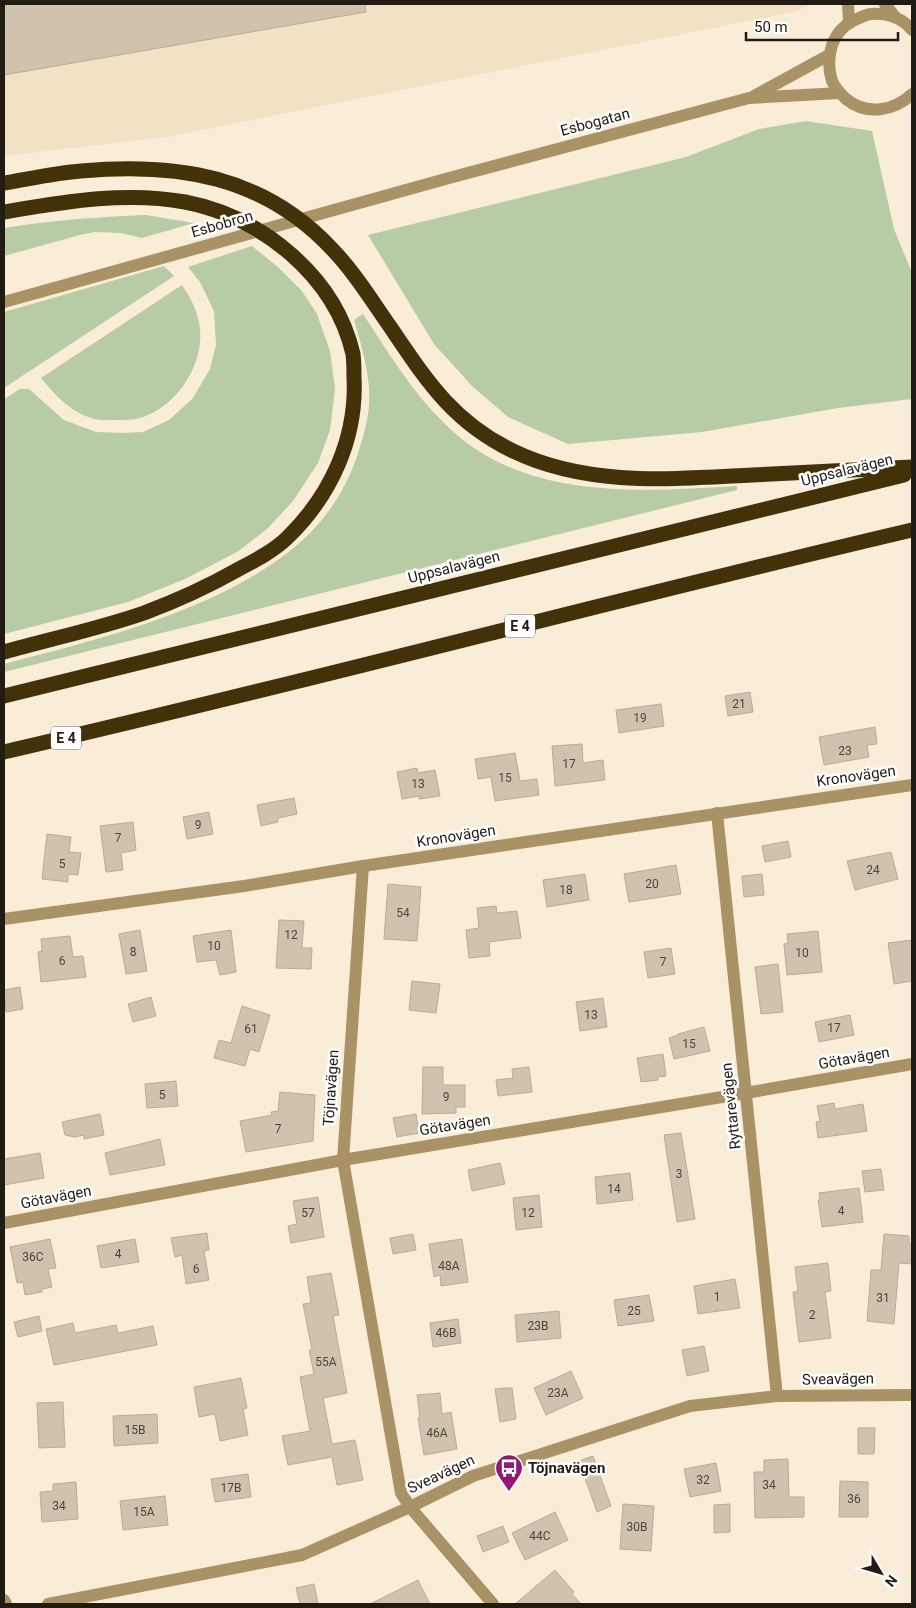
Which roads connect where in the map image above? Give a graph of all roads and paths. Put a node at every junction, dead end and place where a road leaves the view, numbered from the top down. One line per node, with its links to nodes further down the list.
1 (848, 4): 4 (street)
2 (885, 4): 3 (street)
3 (895, 17): 4 (street); 5 (street)
4 (849, 23): 6 (street)
5 (911, 27)
6 (829, 56): 7 (street); 9 (street, Esbogatan)
7 (840, 93): 8 (street); 9 (street, Esbogatan)
8 (912, 94)
9 (749, 98): 10 (street, Esbogatan)
10 (449, 178): 13 (street, Esbobron)
11 (4, 183): 14 (highway)
12 (4, 212): 17 (highway)
13 (4, 302)
14 (912, 467)
15 (912, 472): 18 (highway, Uppsalavägen)
16 (912, 530): 19 (highway, E 4)
17 (4, 652)
18 (4, 696)
19 (128, 724): 20 (highway, E 4); 21 (highway)
20 (4, 752)
21 (4, 762)
22 (912, 784): 23 (street, Kronovägen)
23 (717, 813): 24 (street, Kronovägen); 27 (street, Ryttarevägen)
24 (362, 866): 25 (street, Kronovägen); 28 (street, Töjnavägen)
25 (4, 919)
26 (912, 1064): 27 (street, Götavägen)
27 (746, 1094): 28 (street, Götavägen); 31 (street, Ryttarevägen)
28 (343, 1160): 29 (street, Götavägen); 32 (street, Töjnavägen)
29 (4, 1223)
30 (912, 1395): 31 (street, Sveavägen)
31 (777, 1396): 32 (street, Sveavägen)
32 (410, 1507): 35 (street, Sveavägen); 36 (street, Töjnavägen)
33 (4, 1600): 34 (street)
34 (6, 1604)
35 (48, 1604)
36 (493, 1604)

